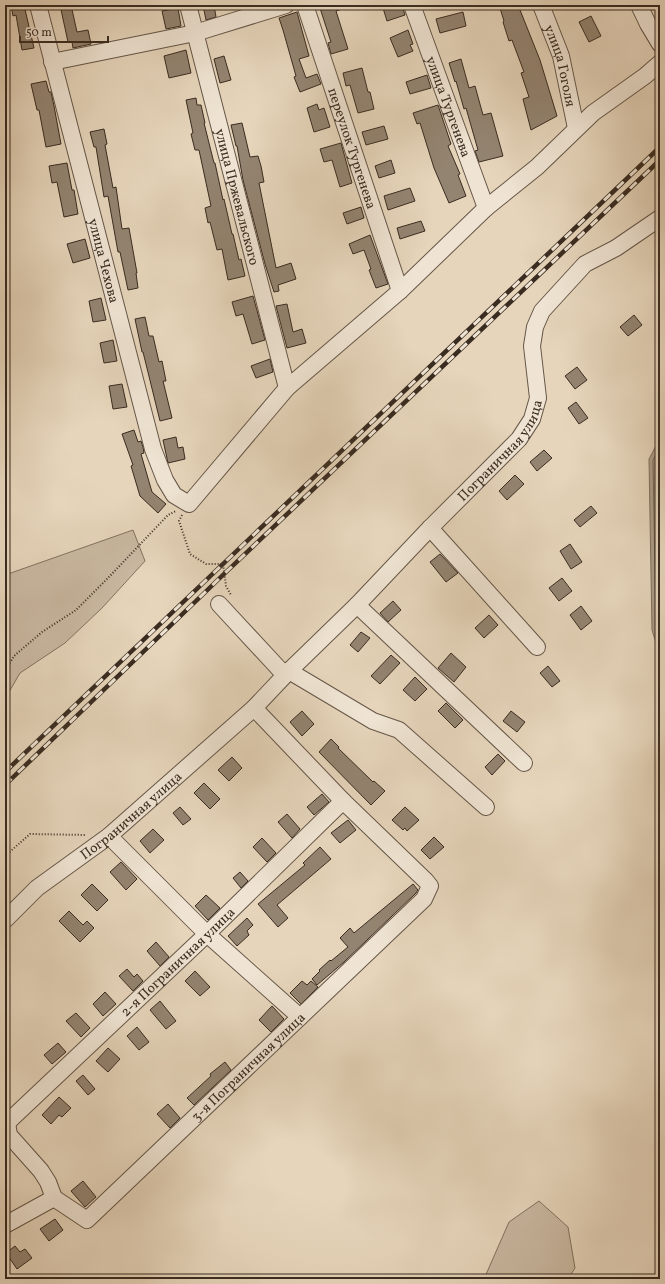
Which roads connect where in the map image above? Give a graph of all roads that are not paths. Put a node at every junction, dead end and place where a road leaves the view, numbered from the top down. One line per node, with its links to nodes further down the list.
1 (38, 5): 11 (street, улица Чехова)
2 (188, 5): 9 (street, улица Пржевальского)
3 (286, 5): 8 (street)
4 (305, 5): 16 (street, переулок Тургенева)
5 (412, 5): 14 (street, улица Тургенева)
6 (541, 5): 13 (street, улица Гоголя)
7 (639, 5): 10 (street)
8 (266, 8): 9 (street)
9 (195, 33): 11 (street); 17 (street, улица Пржевальского)
10 (660, 44)
11 (52, 62): 17 (street, улица Чехова)
12 (660, 63): 13 (street)
13 (576, 128): 14 (street)
14 (486, 208): 16 (street)
15 (660, 218): 18 (street, Пограничная улица)
16 (400, 291): 17 (street)
17 (287, 388)
18 (430, 528): 20 (street, Пограничная улица); 21 (street)
19 (226, 601): 22 (street)
20 (357, 605): 22 (street, Пограничная улица); 24 (street)
21 (537, 647)
22 (289, 671): 23 (street, Пограничная улица); 26 (street)
23 (254, 708): 25 (street); 27 (street, Пограничная улица)
24 (524, 763)
25 (343, 801): 29 (street, 2-я Пограничная улица); 30 (street, 3-я Пограничная улица)
26 (486, 807)
27 (109, 836): 28 (street, Пограничная улица); 29 (street)
28 (5, 920)
29 (207, 934): 30 (street); 31 (street, 2-я Пограничная улица)
30 (300, 1017): 32 (street, 3-я Пограничная улица)
31 (8, 1121): 32 (street, 2-я Пограничная улица)
32 (54, 1198): 33 (street)
33 (5, 1226)

